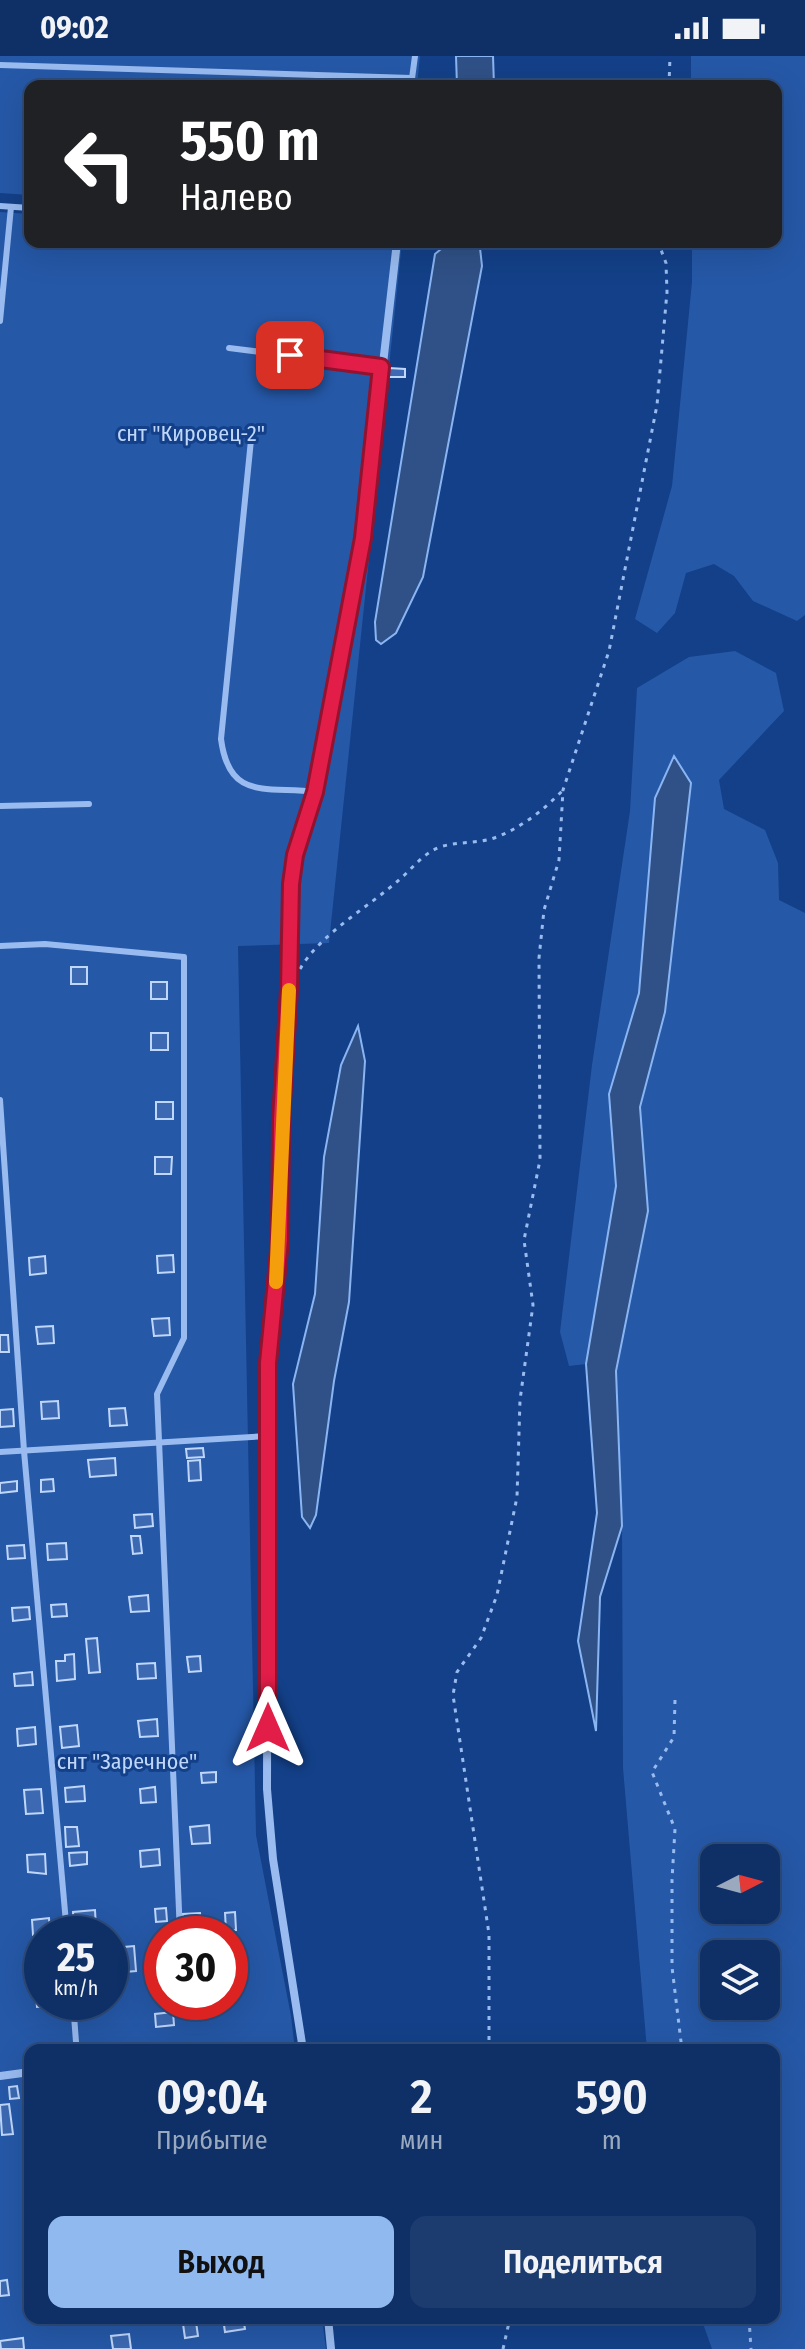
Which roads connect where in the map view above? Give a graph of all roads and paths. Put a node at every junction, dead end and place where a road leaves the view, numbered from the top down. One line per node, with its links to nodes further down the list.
1 (415, 56): 5 (lane)
2 (670, 56): 6 (path)
3 (0, 65): 4 (lane)
4 (363, 80)
5 (411, 80)
6 (669, 80)
7 (0, 206): 8 (lane)
8 (11, 207): 9 (lane); 12 (lane)
9 (24, 208)
10 (396, 248): 14 (street)
11 (660, 248): 16 (path)
12 (0, 321)
13 (229, 348): 14 (lane)
14 (381, 367): 17 (street)
15 (252, 430): 17 (lane)
16 (563, 790): 21 (path); 33 (path)
17 (315, 792): 21 (street)
18 (89, 804): 19 (lane)
19 (0, 806)
20 (0, 946): 24 (lane)
21 (289, 989): 23 (street)
22 (0, 1100): 25 (lane)
23 (268, 1436): 24 (lane); 32 (street)
24 (160, 1442): 25 (lane); 29 (lane)
25 (24, 1451): 26 (lane); 28 (lane)
26 (0, 1452)
27 (675, 1700): 34 (path)
28 (65, 1916)
29 (179, 1916)
30 (74, 2020): 31 (lane)
31 (76, 2042)
32 (302, 2044)
33 (489, 2044)
34 (681, 2044)
35 (24, 2073): 36 (street)
36 (0, 2076)
37 (329, 2324): 40 (street)
38 (509, 2324): 41 (path)
39 (749, 2324): 42 (path)
40 (331, 2349)
41 (503, 2349)
42 (751, 2349)

